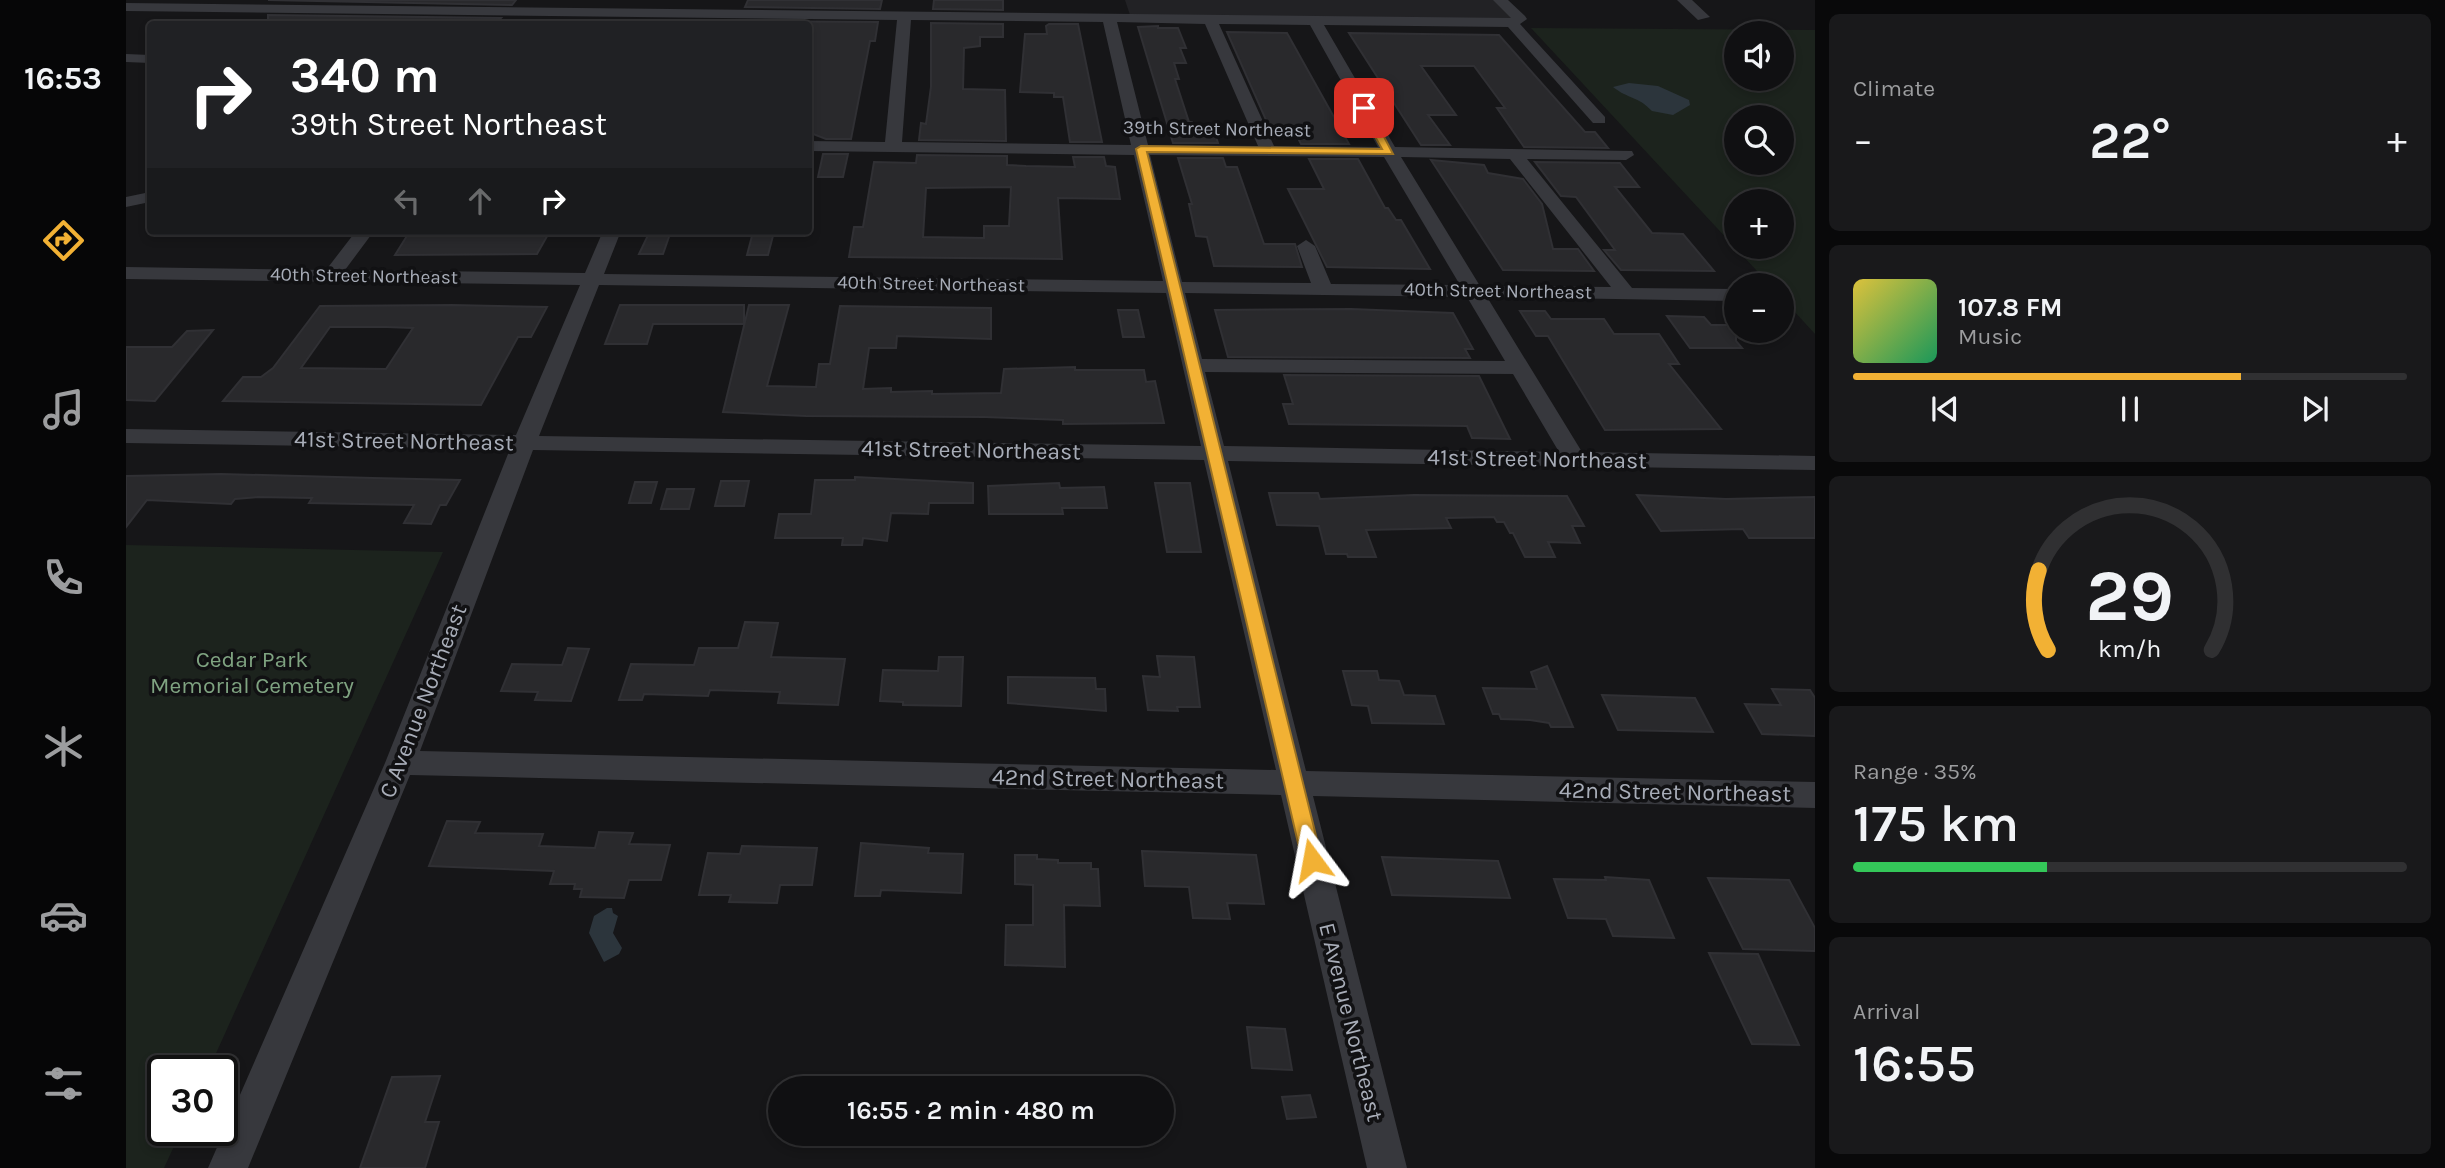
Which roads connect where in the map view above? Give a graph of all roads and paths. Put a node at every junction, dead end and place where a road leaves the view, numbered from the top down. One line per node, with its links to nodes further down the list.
1 (710, 0): 13 (street)
2 (1125, 0): 11 (street)
3 (1500, 0): 16 (street)
4 (1684, 0): 9 (street)
5 (188, 4): 6 (street); 7 (street)
6 (128, 9)
7 (526, 12): 13 (street); 15 (street)
8 (904, 17): 10 (street); 13 (street); 21 (street)
9 (1703, 17)
10 (1109, 18): 11 (street); 22 (street, E Avenue Northeast)
11 (1130, 18): 12 (street)
12 (1210, 19): 14 (street); 23 (street)
13 (700, 20)
14 (1314, 20): 16 (street); 24 (street)
15 (520, 21)
16 (1512, 23): 19 (street)
17 (126, 58): 18 (street)
18 (147, 59)
19 (1599, 120)
20 (812, 146): 21 (street, 39th Street Northeast)
21 (893, 146): 22 (street, 39th Street Northeast)
22 (1141, 149): 23 (street, 39th Street Northeast); 35 (street, E Avenue Northeast)
23 (1268, 151): 24 (street, 39th Street Northeast)
24 (1389, 152): 25 (street, 39th Street Northeast); 37 (street)
25 (1514, 153): 26 (street, 39th Street Northeast); 38 (street)
26 (1626, 155)
27 (147, 198): 28 (street)
28 (126, 202)
29 (362, 235): 33 (street)
30 (610, 235): 34 (street, C Avenue Northeast)
31 (1306, 246): 36 (street)
32 (126, 273): 33 (street, 40th Street Northeast)
33 (331, 276): 34 (street, 40th Street Northeast)
34 (593, 279): 35 (street, 40th Street Northeast); 43 (street, C Avenue Northeast)
35 (1174, 287): 36 (street, 40th Street Northeast); 40 (street, E Avenue Northeast)
36 (1323, 289): 37 (street, 40th Street Northeast)
37 (1473, 291): 38 (street, 40th Street Northeast); 41 (street)
38 (1626, 293): 39 (street, 40th Street Northeast)
39 (1724, 295)
40 (1193, 365): 41 (street); 44 (street, E Avenue Northeast)
41 (1520, 368): 45 (street)
42 (126, 436): 43 (street, 41st Street Northeast)
43 (524, 443): 44 (street, 41st Street Northeast); 47 (street, C Avenue Northeast)
44 (1214, 454): 45 (street, 41st Street Northeast); 48 (street, E Avenue Northeast)
45 (1575, 459): 46 (street, 41st Street Northeast)
46 (1815, 463)
47 (400, 762): 48 (street, 42nd Street Northeast); 50 (street, C Avenue Northeast)
48 (1294, 783): 49 (street, 42nd Street Northeast); 51 (street, E Avenue Northeast)
49 (1815, 795)
50 (228, 1168)
51 (1387, 1168)

